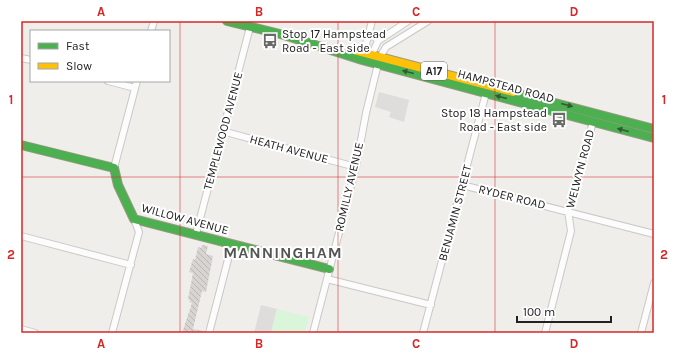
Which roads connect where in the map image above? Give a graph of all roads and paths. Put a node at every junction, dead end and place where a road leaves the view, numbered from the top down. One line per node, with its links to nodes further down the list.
1 (227, 21): 5 (main road, HAMPSTEAD ROAD / A17)
2 (372, 21): 7 (street)
3 (408, 21): 8 (street)
4 (428, 21): 9 (street)
5 (250, 27): 6 (main road, HAMPSTEAD ROAD / A17); 19 (street, TEMPLEWOOD AVENUE)
6 (284, 35): 9 (main road, HAMPSTEAD ROAD / A17); 10 (main road, HAMPSTEAD ROAD / A17)
7 (368, 36): 8 (lane); 9 (street)
8 (378, 41): 9 (street)
9 (375, 57): 10 (main road, HAMPSTEAD ROAD / A17); 10 (main road); 13 (main road, HAMPSTEAD ROAD / A17); 15 (main road, HAMPSTEAD ROAD / A17, one-way to 9); 22 (street, ROMILLY AVENUE)
10 (362, 60)
11 (112, 82): 14 (street)
12 (137, 82): 14 (street)
13 (489, 84): 15 (main road); 16 (main road, HAMPSTEAD ROAD / A17, one-way to 16)
14 (135, 88): 23 (street)
15 (486, 93): 17 (main road, HAMPSTEAD ROAD / A17, one-way to 15); 24 (street, BENJAMIN STREET)
16 (595, 113): 17 (main road); 18 (main road, HAMPSTEAD ROAD / A17)
17 (593, 122): 20 (main road, HAMPSTEAD ROAD / A17, one-way to 17); 25 (street, WELWYN ROAD)
18 (654, 129)
19 (222, 131): 22 (street, HEATH AVENUE); 27 (street, TEMPLEWOOD AVENUE)
20 (654, 138)
21 (21, 144): 23 (main road)
22 (356, 166): 32 (street, ROMILLY AVENUE)
23 (114, 168): 26 (main road, WILLOW AVENUE)
24 (462, 185): 25 (street, RYDER ROAD); 35 (street, BENJAMIN STREET)
25 (568, 211): 28 (street, RYDER ROAD); 42 (street, WELWYN ROAD)
26 (134, 219): 27 (main road, WILLOW AVENUE); 31 (street)
27 (196, 234): 30 (main road, WILLOW AVENUE)
28 (654, 234)
29 (21, 236): 31 (street)
30 (232, 244): 32 (main road, WILLOW AVENUE); 39 (street)
31 (131, 265): 38 (street)
32 (329, 269): 33 (street, ROMILLY AVENUE)
33 (327, 279): 35 (street); 40 (street, ROMILLY AVENUE)
34 (654, 283): 43 (street)
35 (430, 305): 41 (street, BENJAMIN STREET)
36 (21, 329): 37 (street)
37 (35, 333)
38 (112, 333)
39 (209, 333)
40 (313, 333)
41 (423, 333)
42 (545, 333)
43 (641, 333)

